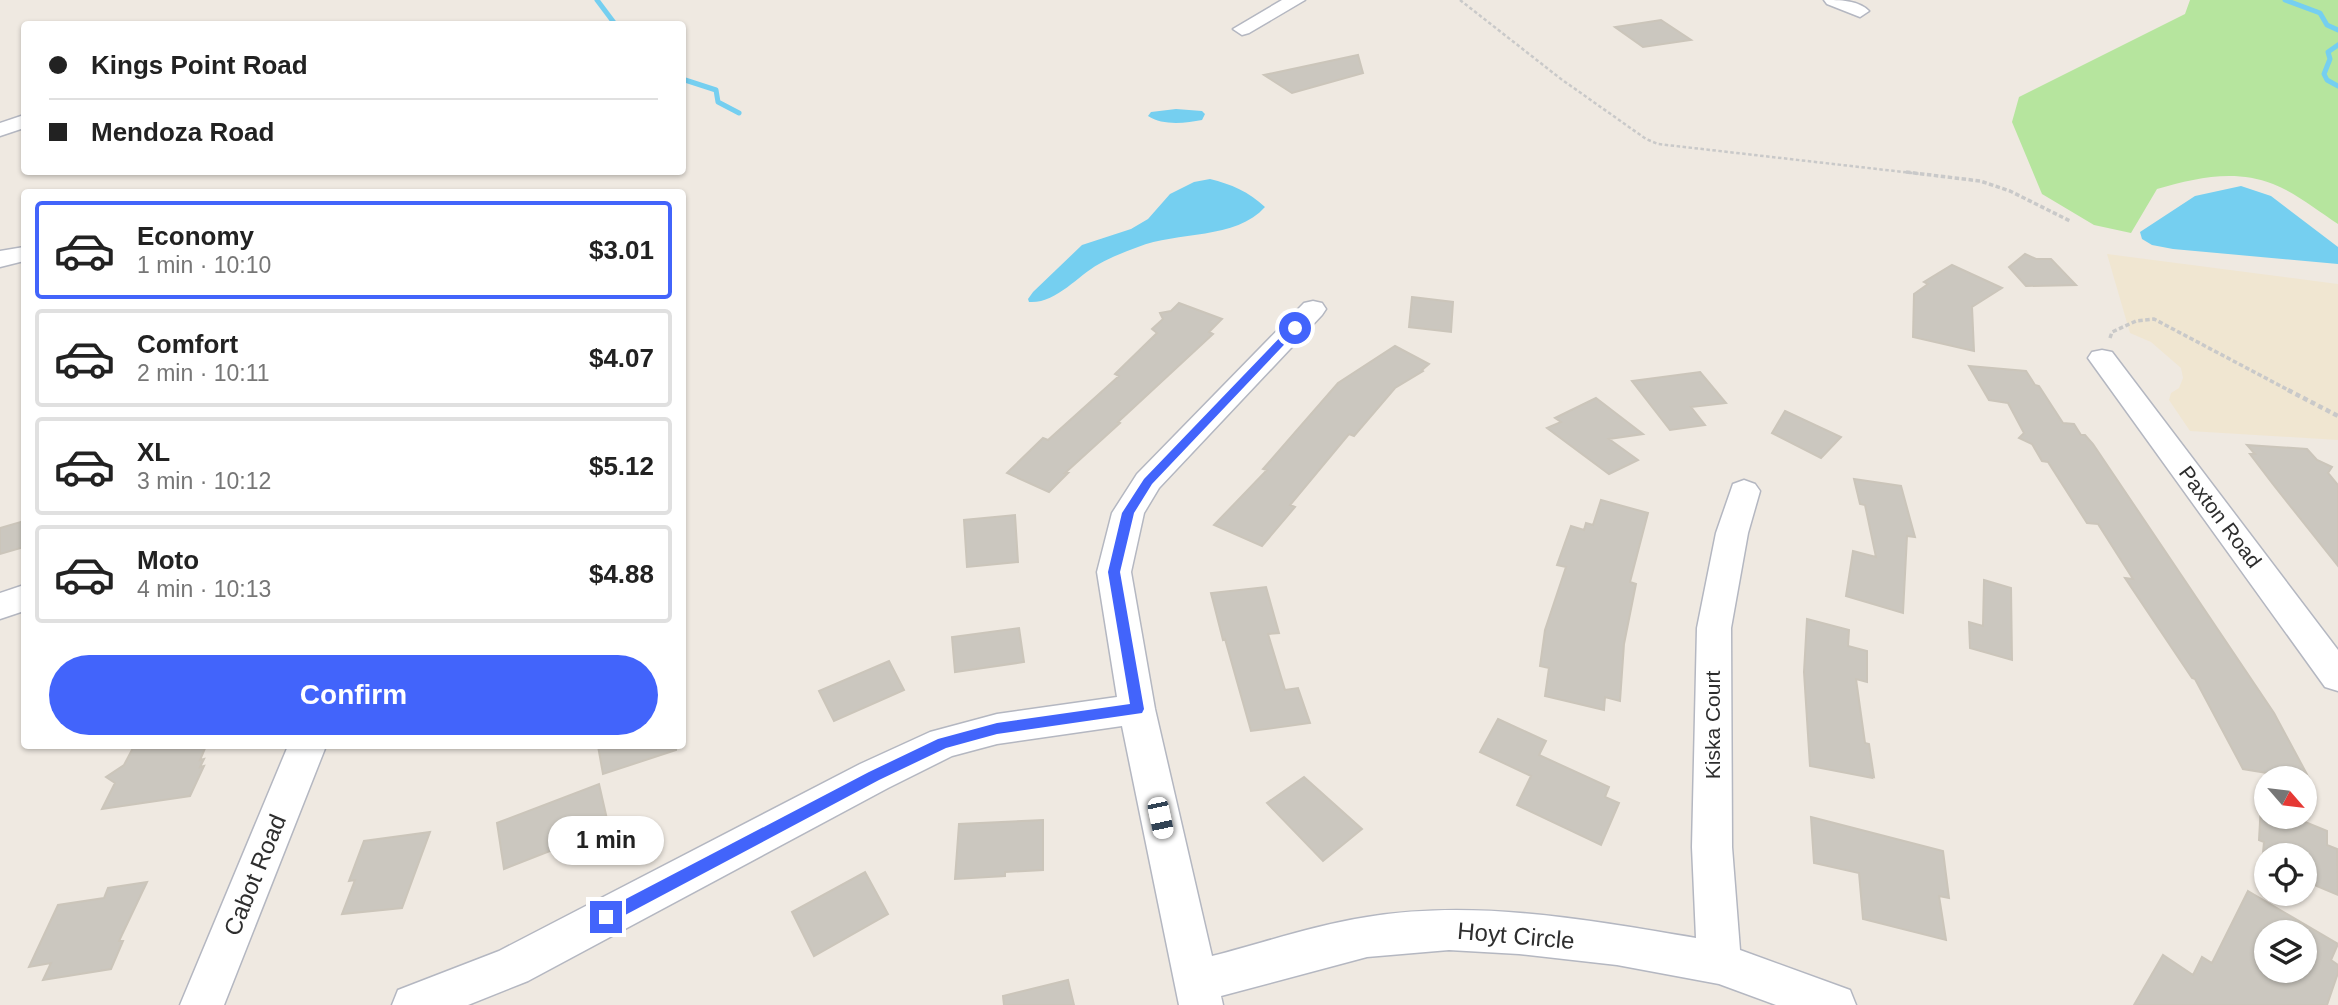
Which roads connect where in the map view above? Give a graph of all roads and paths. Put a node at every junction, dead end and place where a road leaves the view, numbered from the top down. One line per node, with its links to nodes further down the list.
1 (1296, 0): 5 (street)
2 (1460, 0): 8 (path)
3 (1833, 0): 4 (street)
4 (1860, 11)
5 (1242, 29)
6 (21, 122): 7 (street)
7 (0, 130)
8 (2070, 221)
9 (21, 255): 10 (street)
10 (0, 259)
11 (1313, 309): 18 (street)
12 (2107, 345): 13 (path); 17 (street, Paxton Road)
13 (2338, 416)
14 (1745, 491): 20 (street, Kiska Court)
15 (21, 599): 16 (street)
16 (0, 606)
17 (2338, 677)
18 (1137, 709): 21 (street); 23 (street)
19 (306, 749): 22 (street, Cabot Road)
20 (1719, 963): 21 (street, Hoyt Circle); 24 (street, Hoyt Circle)
21 (1198, 994)
22 (202, 1005)
23 (414, 1005)
24 (1835, 1005)

